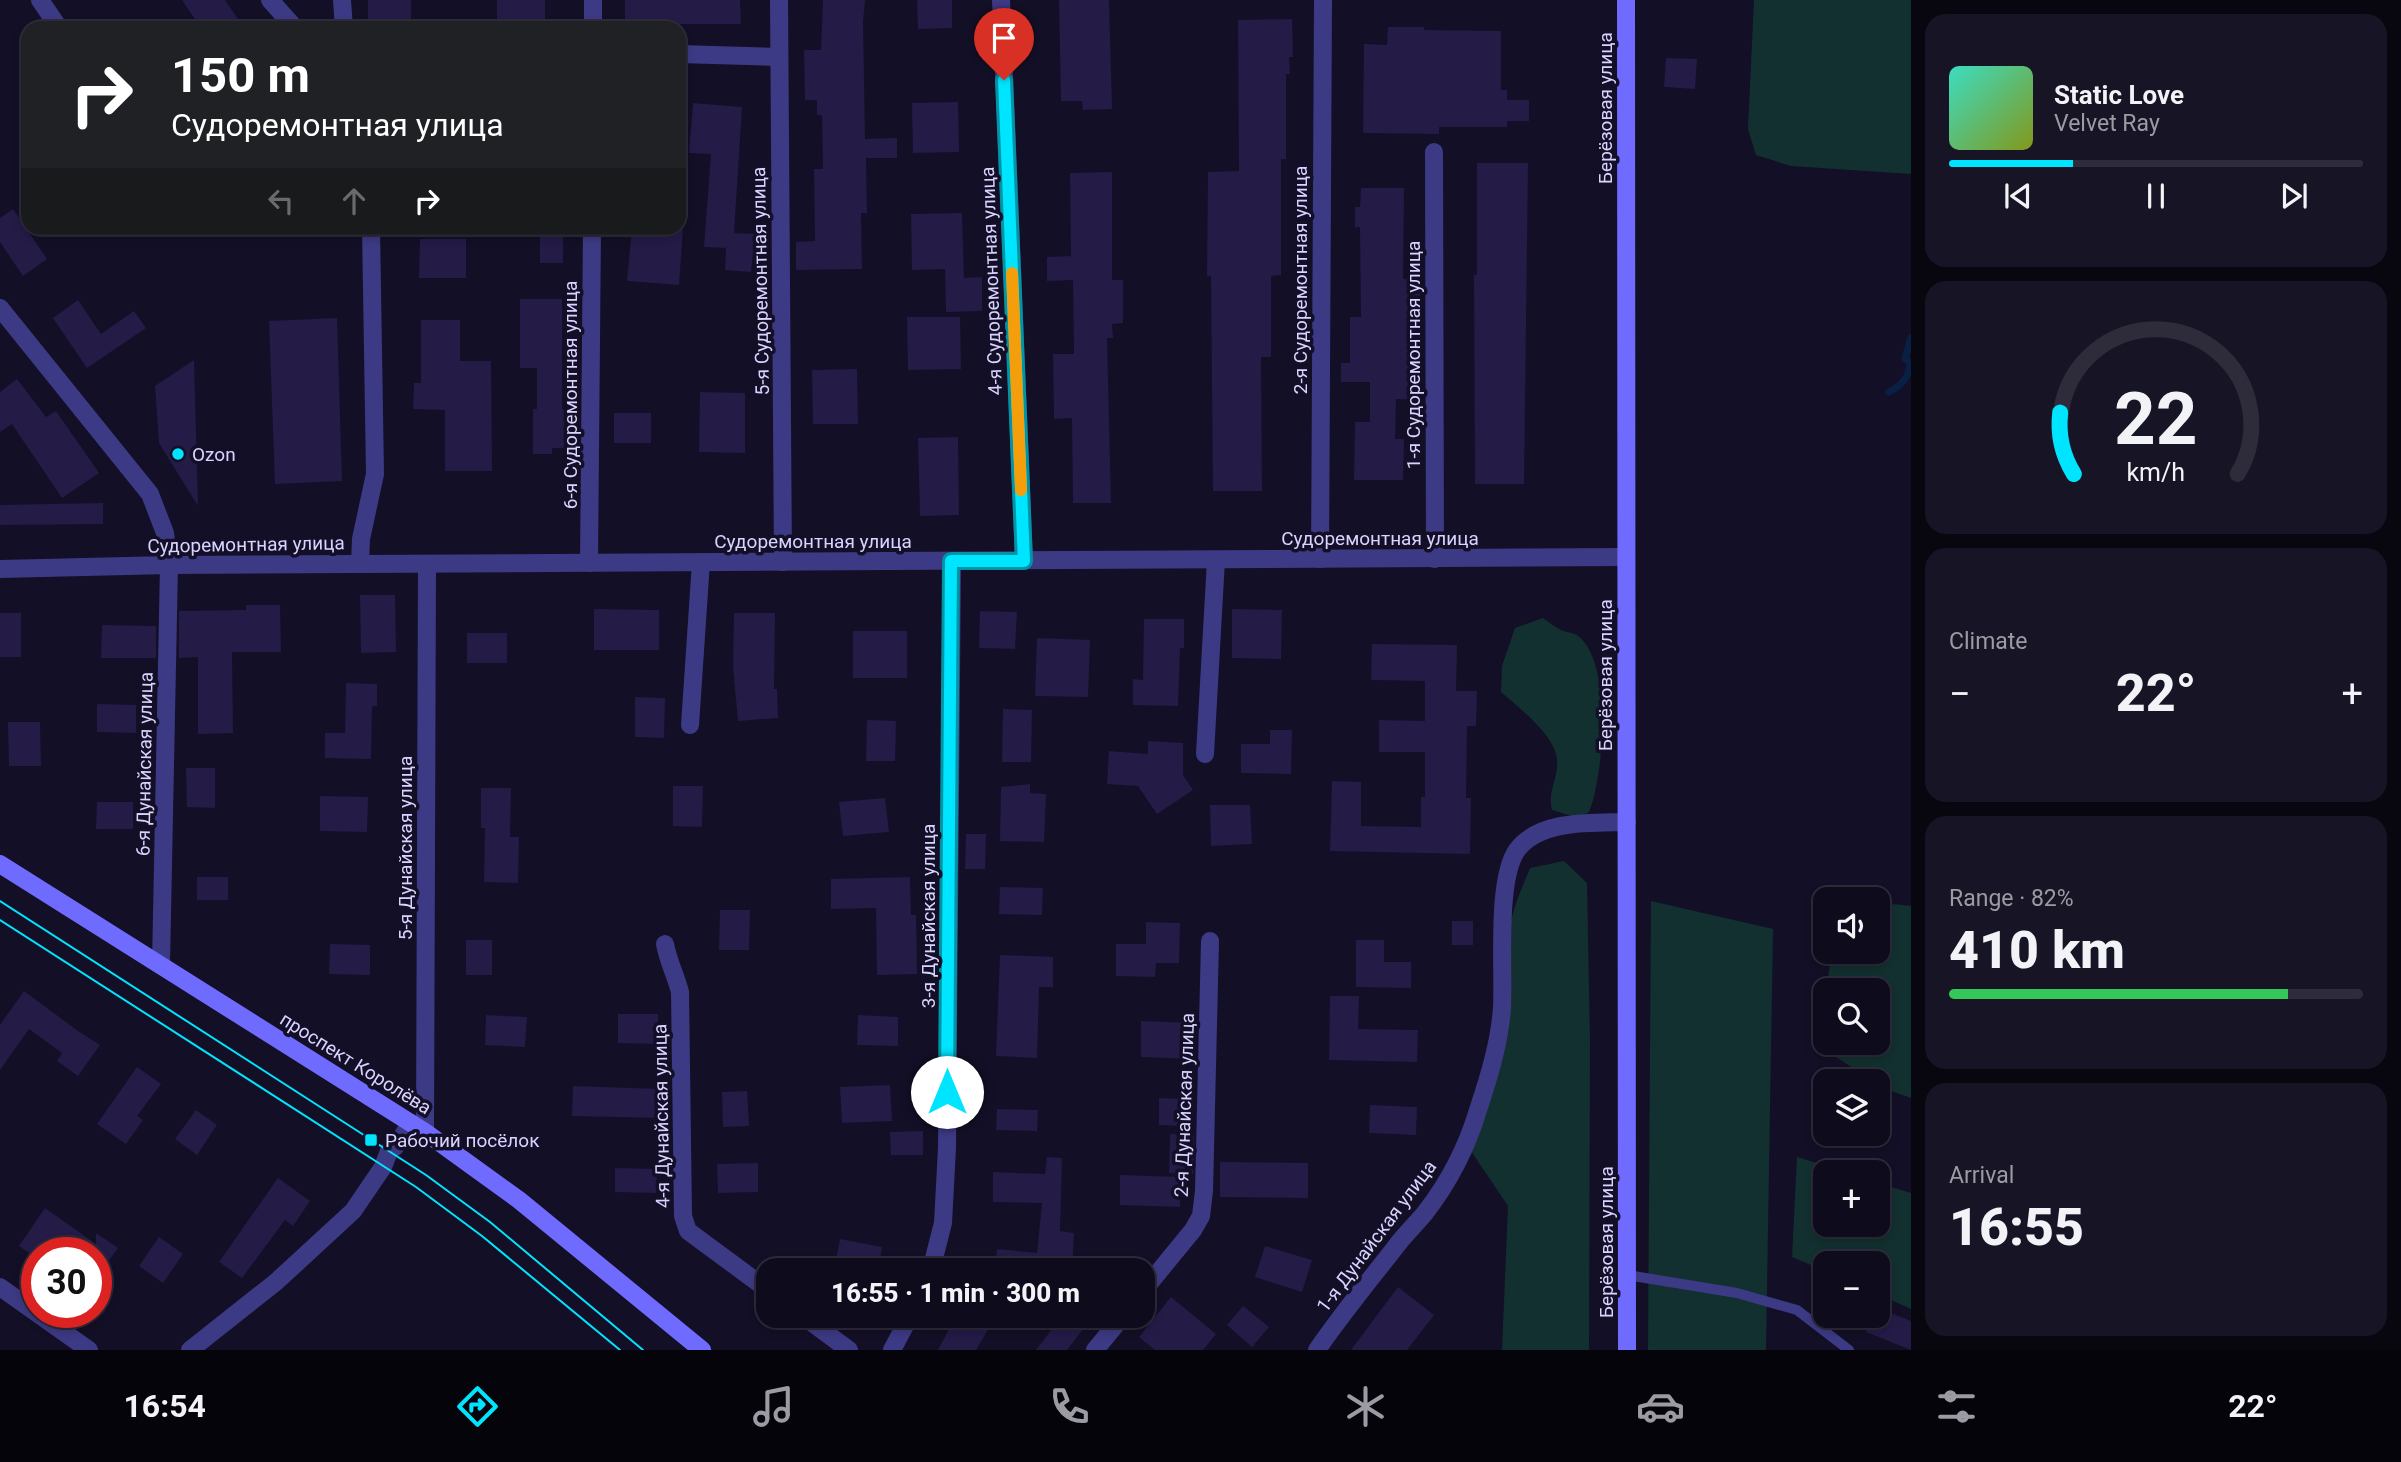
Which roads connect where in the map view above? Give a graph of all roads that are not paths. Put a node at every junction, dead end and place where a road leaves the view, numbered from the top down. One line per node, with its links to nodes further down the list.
1 (40, 0): 9 (street)
2 (270, 0): 10 (street)
3 (342, 0): 11 (street)
4 (593, 0): 12 (street)
5 (779, 0): 14 (street, 5-я Судоремонтная улица)
6 (1001, 0): 24 (street, 4-я Судоремонтная улица)
7 (1323, 0): 20 (street, 2-я Судоремонтная улица)
8 (1626, 0): 19 (main road, Берёзовая улица)
9 (54, 21)
10 (289, 21)
11 (344, 21)
12 (593, 21)
13 (686, 54): 14 (street)
14 (779, 57): 26 (street, 5-я Судоремонтная улица)
15 (1434, 152): 21 (street, 1-я Судоремонтная улица)
16 (372, 235): 28 (street)
17 (592, 235): 27 (street, 6-я Судоремонтная улица)
18 (0, 309): 30 (street, 6-я Дунайская улица)
19 (1626, 557): 21 (street, Судоремонтная улица); 34 (main road, Берёзовая улица)
20 (1321, 559): 21 (street, Судоремонтная улица); 22 (street, Судоремонтная улица)
21 (1435, 559)
22 (1216, 560): 24 (street, Судоремонтная улица); 33 (street)
23 (951, 561): 24 (street, Судоремонтная улица); 26 (street, Судоремонтная улица); 40 (street, 3-я Дунайская улица)
24 (1024, 561)
25 (701, 562): 26 (street, Судоремонтная улица); 27 (street, Судоремонтная улица); 32 (street)
26 (783, 562)
27 (589, 563): 29 (street, Судоремонтная улица)
28 (360, 564): 29 (street, Судоремонтная улица); 30 (street, Судоремонтная улица)
29 (427, 564): 39 (street, 5-я Дунайская улица)
30 (169, 565): 31 (street, Судоремонтная улица); 38 (street, 6-я Дунайская улица)
31 (0, 569)
32 (690, 725)
33 (1205, 754)
34 (1627, 822): 41 (main road, Берёзовая улица); 54 (street, 1-я Дунайская улица)
35 (0, 864): 38 (main road, проспект Королёва)
36 (1210, 941): 42 (street, 2-я Дунайская улица)
37 (665, 944): 43 (street, 4-я Дунайская улица)
38 (161, 964): 39 (main road, проспект Королёва)
39 (418, 1127): 49 (street); 50 (main road, проспект Королёва)
40 (934, 1258)
41 (1627, 1275): 55 (main road, Берёзовая улица); 56 (lane)
42 (1155, 1276)
43 (756, 1281)
44 (0, 1287): 48 (street)
45 (819, 1328): 51 (street)
46 (903, 1328): 52 (street)
47 (1113, 1328): 53 (street)
48 (89, 1350)
49 (190, 1350)
50 (702, 1350)
51 (849, 1350)
52 (892, 1350)
53 (1095, 1350)
54 (1317, 1350)
55 (1627, 1350)
56 (1849, 1350)

